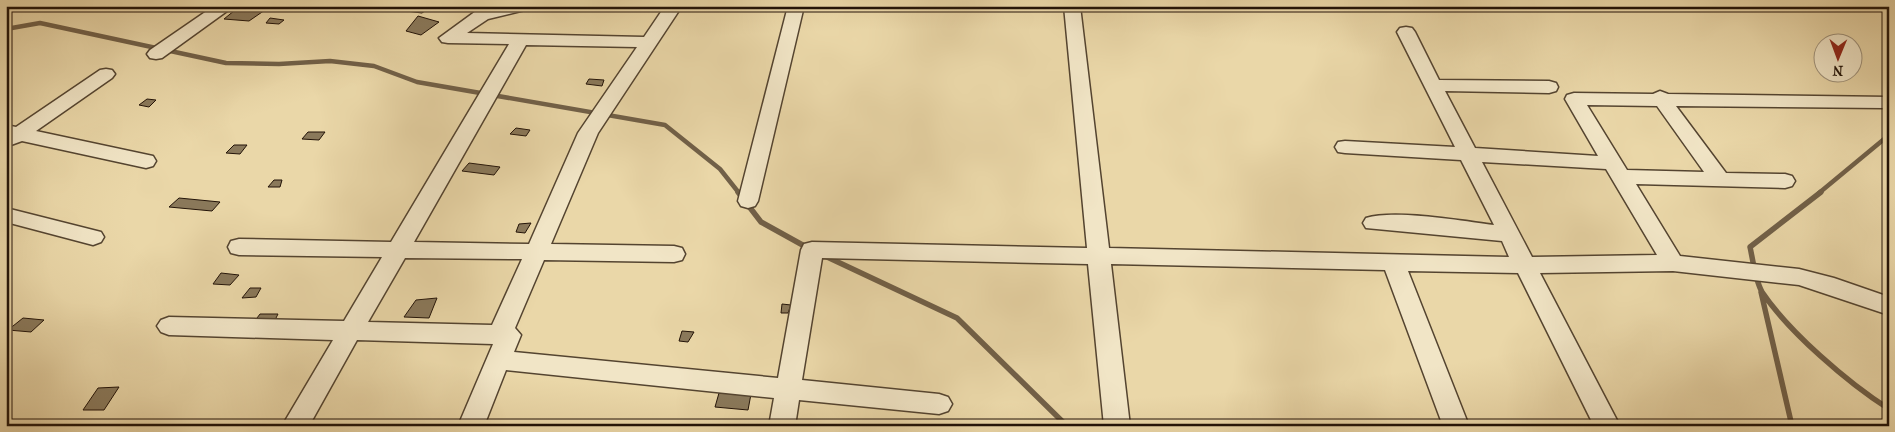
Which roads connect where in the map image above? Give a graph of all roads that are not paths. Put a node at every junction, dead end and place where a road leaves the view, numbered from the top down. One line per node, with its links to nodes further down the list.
1 (226, 6): 9 (street)
2 (519, 6): 7 (street)
3 (674, 6): 8 (street)
4 (796, 6): 22 (street)
5 (1072, 6): 31 (street)
6 (1406, 32): 11 (street)
7 (520, 40): 8 (street); 28 (street)
8 (649, 42): 29 (street)
9 (156, 54)
10 (106, 74): 15 (street)
11 (1432, 85): 12 (street); 17 (street)
12 (1549, 87)
13 (1661, 98): 14 (street); 19 (street); 20 (street)
14 (1884, 102)
15 (10, 135): 18 (street)
16 (1345, 147): 17 (street)
17 (1468, 154): 19 (street); 25 (street)
18 (146, 161)
19 (1616, 170): 20 (street); 33 (street)
20 (1720, 179): 21 (street)
21 (1785, 181)
22 (748, 201)
23 (6, 215): 26 (street)
24 (1374, 223): 25 (street)
25 (1509, 234): 34 (street)
26 (93, 237)
27 (240, 247): 28 (street)
28 (398, 250): 29 (street); 37 (street)
29 (536, 252): 30 (street); 38 (street)
30 (674, 254)
31 (1099, 256): 32 (street); 40 (street); 45 (street)
32 (1393, 262): 34 (street); 46 (street)
33 (1673, 263): 34 (street); 35 (street)
34 (1525, 265): 47 (street)
35 (1889, 306)
36 (170, 326): 37 (street)
37 (350, 331): 38 (street); 42 (street)
38 (500, 335): 39 (street)
39 (499, 360): 40 (street); 43 (street)
40 (789, 389): 41 (street); 44 (street)
41 (939, 404)
42 (295, 426)
43 (471, 426)
44 (782, 426)
45 (1117, 426)
46 (1456, 426)
47 (1607, 426)

